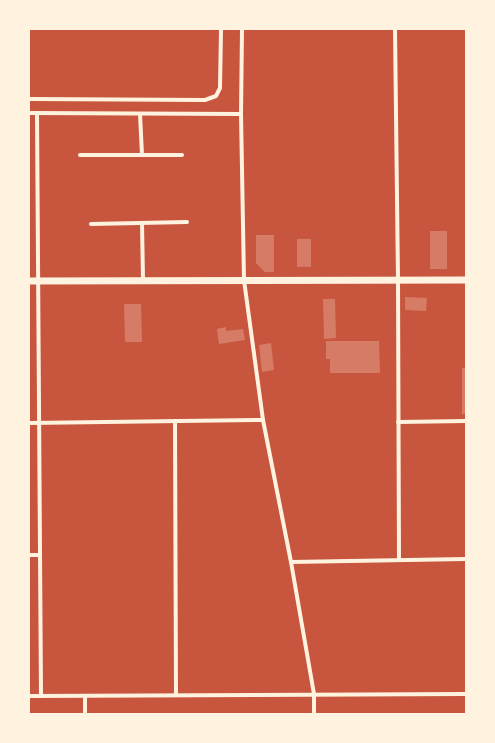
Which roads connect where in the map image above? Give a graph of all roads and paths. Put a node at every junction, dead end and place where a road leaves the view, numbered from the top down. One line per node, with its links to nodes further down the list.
1 (221, 29): 4 (street)
2 (242, 29): 8 (street)
3 (394, 29): 17 (street)
4 (29, 99)
5 (29, 113): 6 (street)
6 (37, 113): 7 (street); 20 (street)
7 (140, 114): 8 (street); 10 (street)
8 (241, 114): 16 (street)
9 (80, 155): 10 (street)
10 (142, 155): 11 (street)
11 (182, 155)
12 (187, 222): 13 (street)
13 (142, 223): 14 (street); 15 (street)
14 (91, 224)
15 (143, 280): 16 (street); 20 (street)
16 (244, 280): 17 (street); 21 (street)
17 (398, 280): 18 (street); 25 (street)
18 (466, 280)
19 (29, 281): 20 (street)
20 (38, 281): 24 (street)
21 (263, 420): 22 (street); 31 (street)
22 (175, 421): 24 (street); 34 (street)
23 (466, 421): 25 (street)
24 (39, 422): 26 (street); 28 (street)
25 (398, 422): 29 (street)
26 (29, 423)
27 (29, 555): 28 (street)
28 (40, 555): 36 (street)
29 (399, 559): 30 (street); 31 (street)
30 (466, 559)
31 (291, 562): 32 (street)
32 (314, 694): 33 (street); 34 (street); 39 (street)
33 (466, 694)
34 (176, 695): 37 (street)
35 (29, 696): 36 (street)
36 (41, 696): 37 (street)
37 (85, 696): 38 (street)
38 (85, 714)
39 (314, 714)

